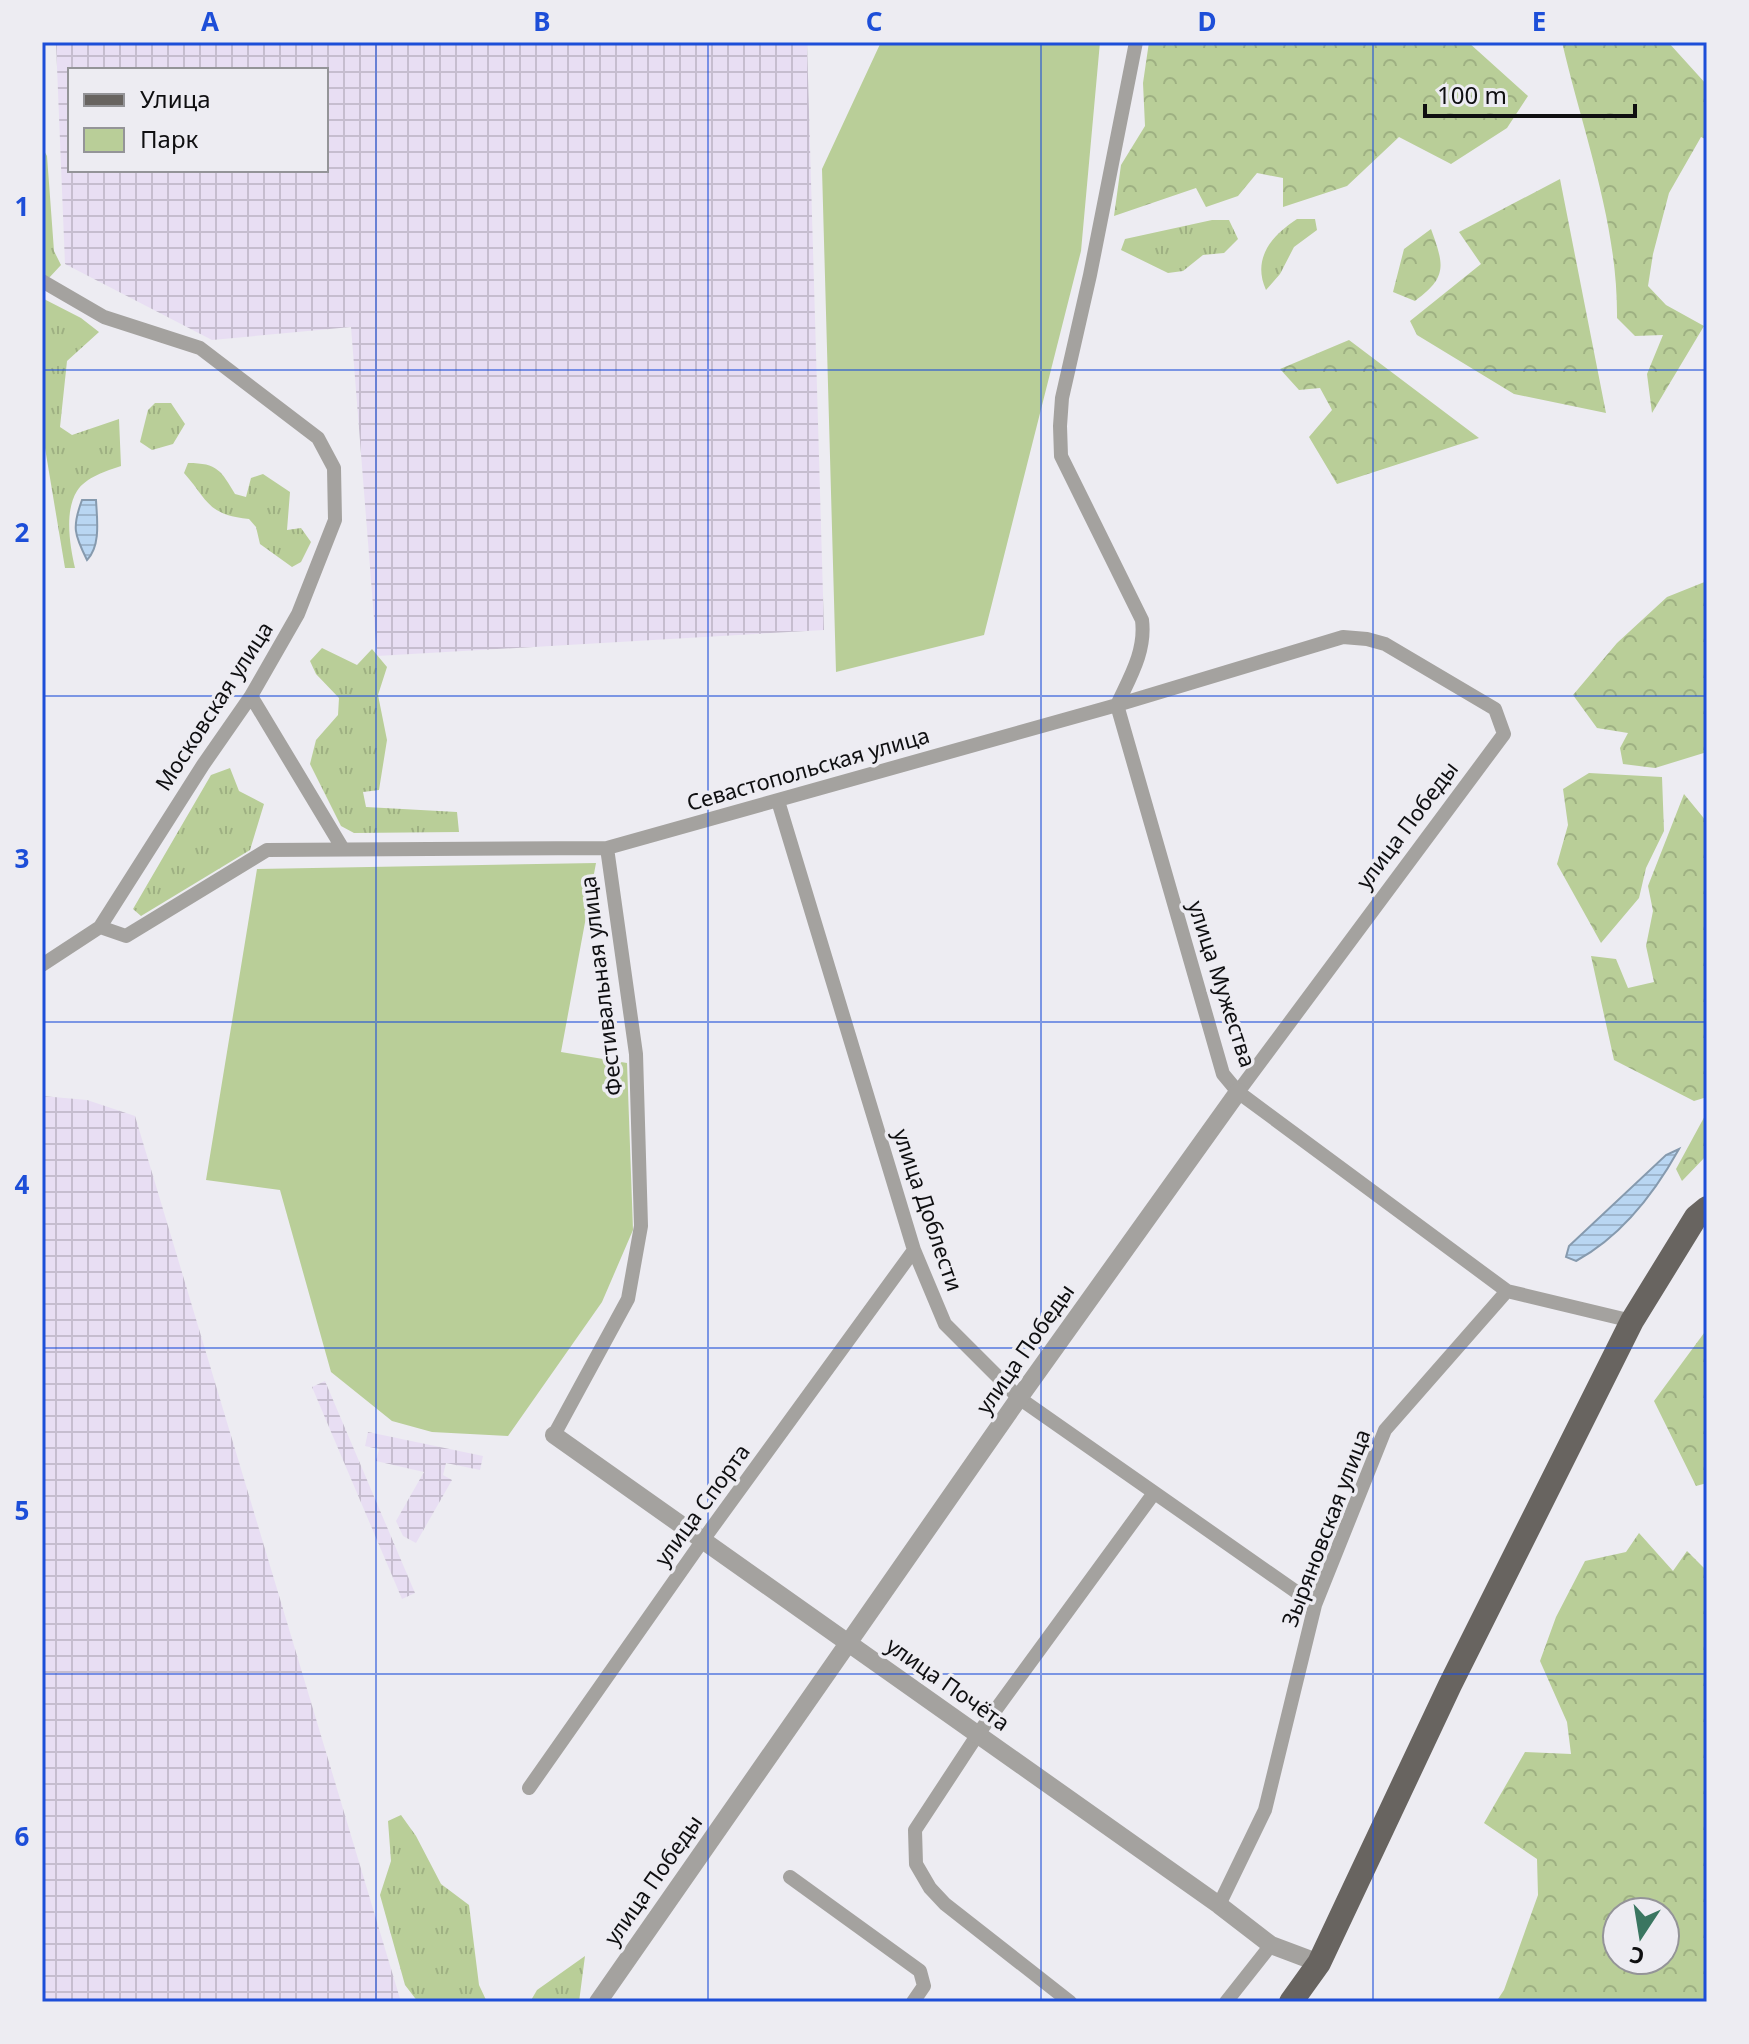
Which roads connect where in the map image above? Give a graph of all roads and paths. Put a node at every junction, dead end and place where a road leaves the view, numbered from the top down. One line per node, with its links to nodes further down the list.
1 (1136, 42): 4 (street)
2 (42, 281): 3 (street, Московская улица)
3 (251, 696): 8 (street); 9 (street, Московская улица)
4 (1117, 705): 5 (street, Севастопольская улица); 6 (street, Севастопольская улица); 11 (street, улица Мужества)
5 (1504, 734): 11 (street, улица Победы)
6 (778, 801): 7 (street, Севастопольская улица); 13 (street, улица Доблести)
7 (607, 848): 8 (street, Севастопольская улица); 17 (street, Фестивальная улица)
8 (343, 849): 9 (street, Севастопольская улица)
9 (100, 927): 10 (street)
10 (42, 965)
11 (1238, 1092): 14 (street, улица Мужества); 16 (street, улица Победы)
12 (1707, 1208): 15 (main road)
13 (914, 1250): 16 (street, улица Доблести); 19 (street, улица Спорта)
14 (1507, 1291): 15 (street, улица Мужества); 20 (street, Зыряновская улица)
15 (1632, 1321): 27 (main road)
16 (1019, 1398): 18 (street, улица Доблести); 21 (street, улица Победы)
17 (554, 1435): 19 (street, улица Почёта)
18 (1154, 1493): 20 (street, улица Доблести); 22 (street)
19 (703, 1540): 21 (street, улица Почёта); 23 (street, улица Спорта)
20 (1315, 1605): 25 (street, Зыряновская улица)
21 (848, 1643): 22 (street, улица Почёта); 28 (street, улица Победы)
22 (978, 1734): 25 (street, улица Почёта); 30 (street)
23 (529, 1788)
24 (790, 1877): 29 (street)
25 (1219, 1905): 26 (street, улица Почёта)
26 (1271, 1945): 27 (street, улица Почёта); 31 (street)
27 (1319, 1963): 32 (main road)
28 (598, 2002)
29 (913, 2002)
30 (1070, 2002)
31 (1226, 2002)
32 (1291, 2002)

